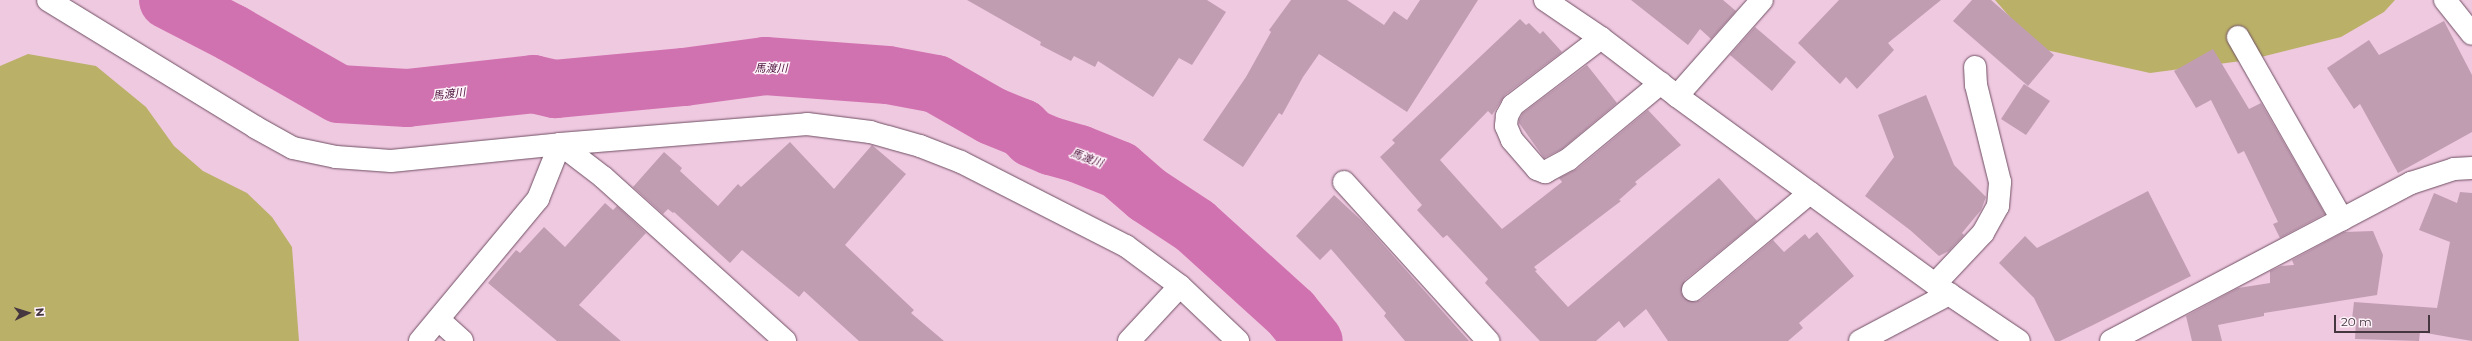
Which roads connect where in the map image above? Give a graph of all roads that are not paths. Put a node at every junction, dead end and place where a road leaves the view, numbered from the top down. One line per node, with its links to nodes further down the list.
1 (48, 0): 10 (street)
2 (1545, 0): 7 (street)
3 (1762, 0): 9 (street)
4 (2445, 0): 5 (street)
5 (2472, 34)
6 (2238, 37): 14 (street)
7 (1601, 38): 9 (street); 9 (street)
8 (1975, 67): 16 (street)
9 (1669, 89): 13 (street)
10 (560, 144): 15 (street); 18 (street); 21 (street)
11 (2472, 168): 14 (street)
12 (1344, 182): 24 (street)
13 (1810, 193): 16 (street); 17 (street)
14 (2342, 219): 27 (street)
15 (1180, 286): 22 (street); 23 (street)
16 (1942, 289): 25 (street); 26 (street)
17 (1694, 290)
18 (439, 320): 19 (street); 20 (street)
19 (420, 341)
20 (462, 341)
21 (785, 341)
22 (1129, 341)
23 (1238, 341)
24 (1488, 341)
25 (1860, 341)
26 (2019, 341)
27 (2111, 341)

